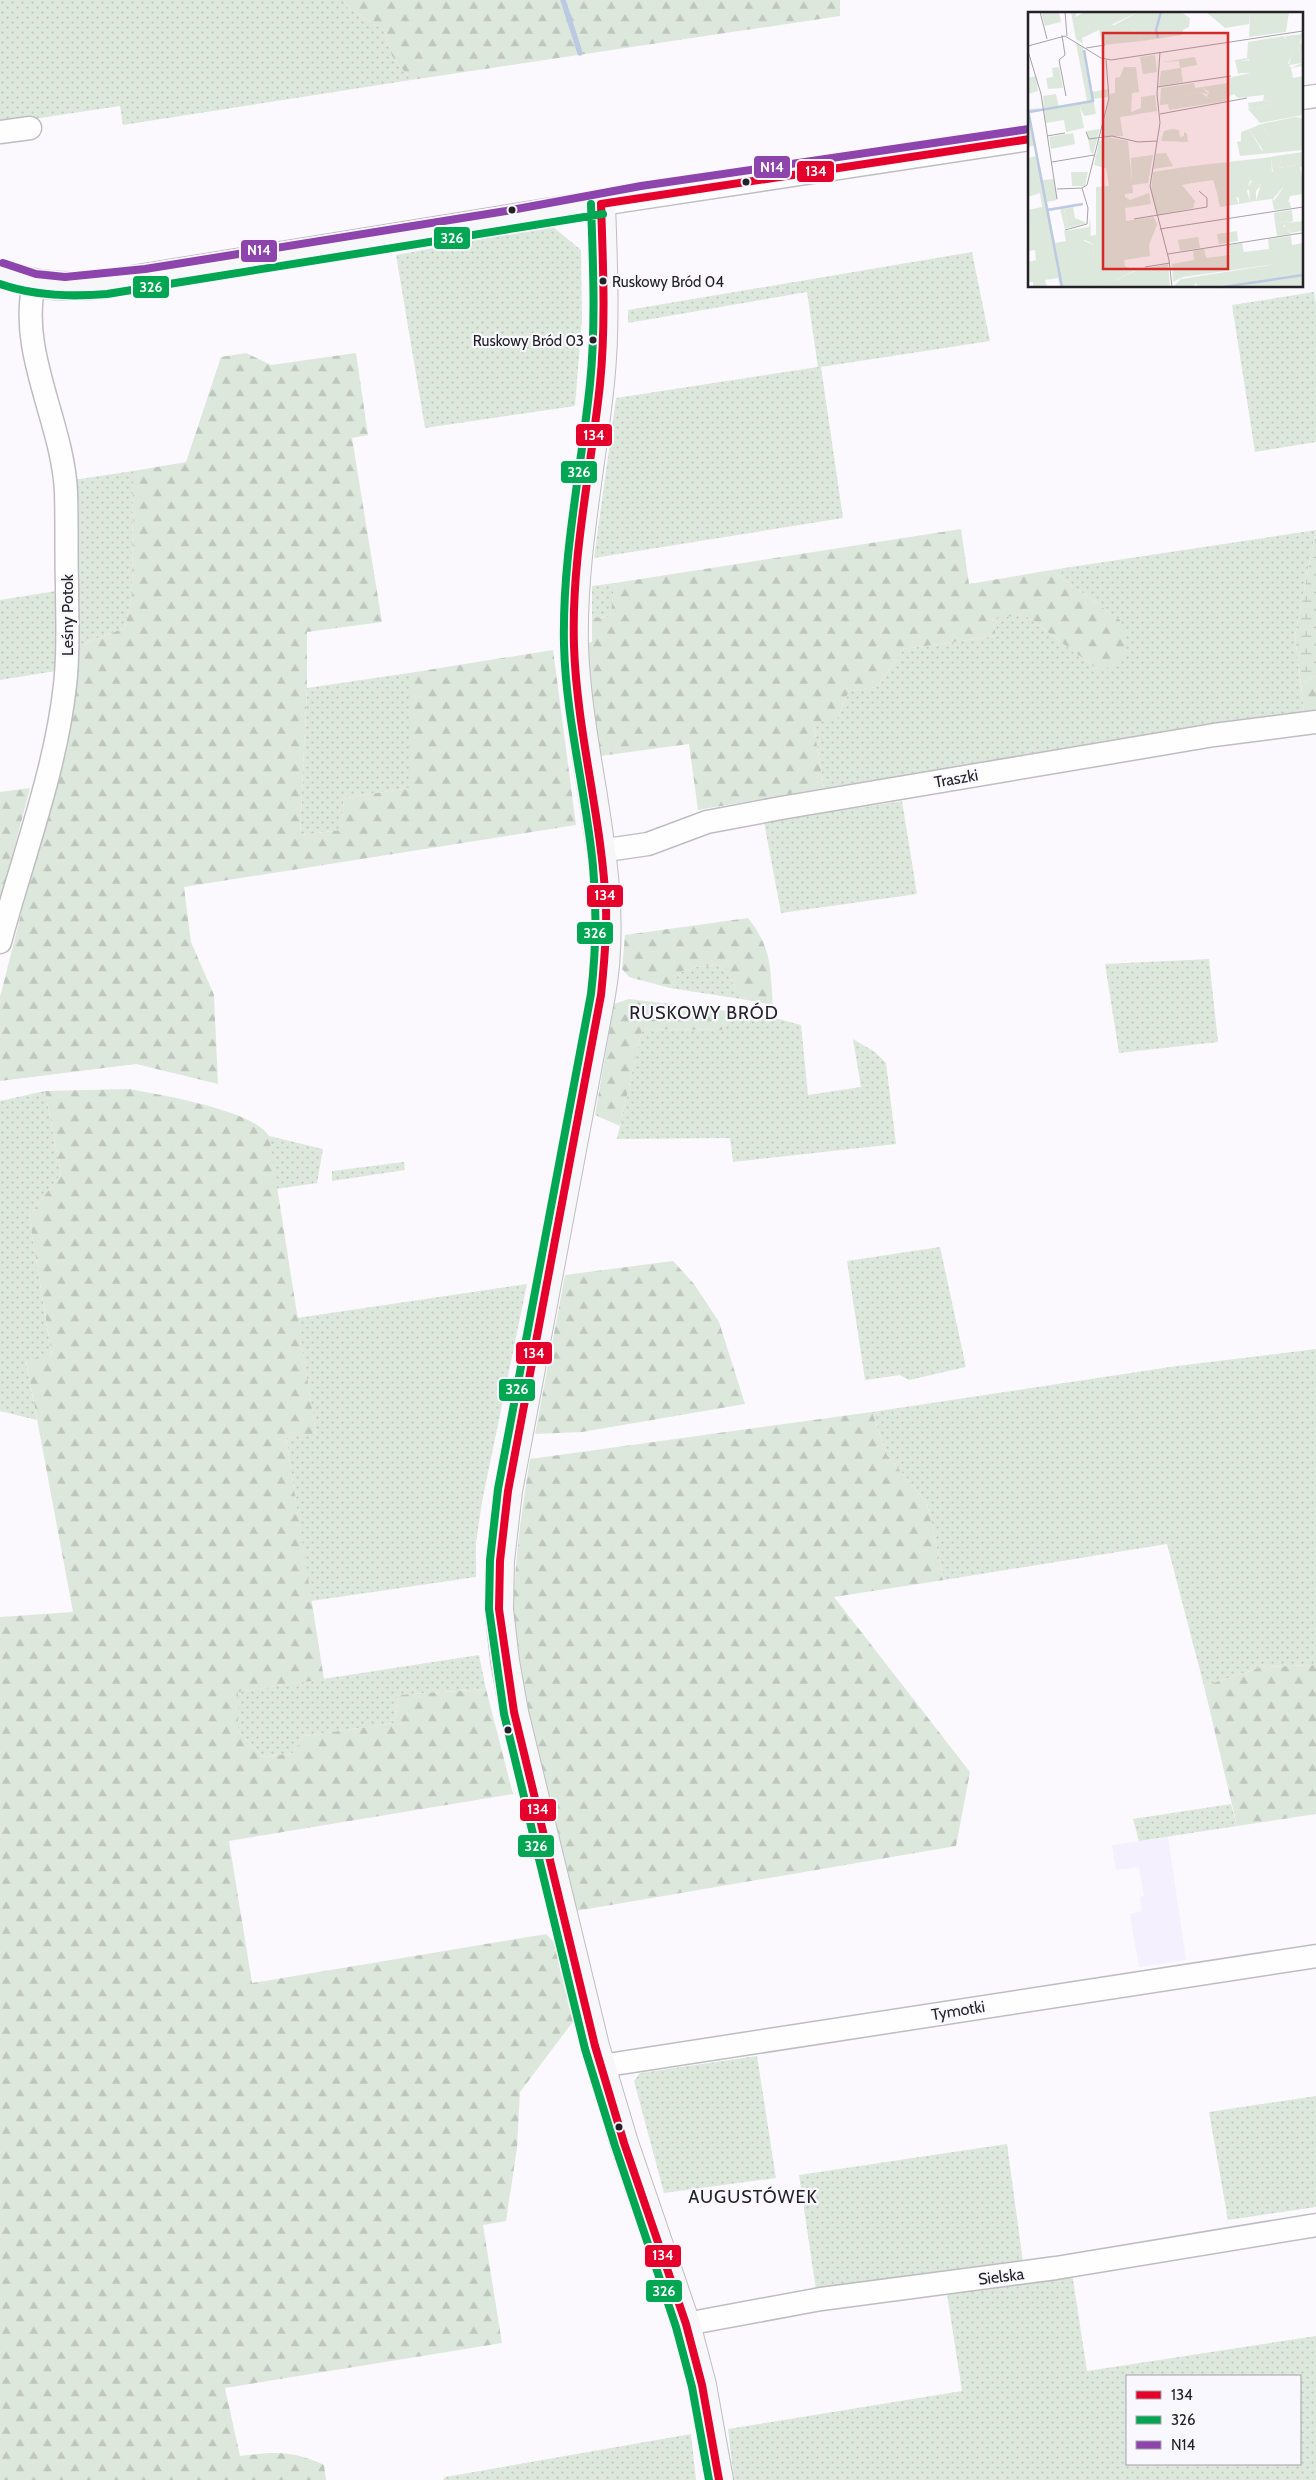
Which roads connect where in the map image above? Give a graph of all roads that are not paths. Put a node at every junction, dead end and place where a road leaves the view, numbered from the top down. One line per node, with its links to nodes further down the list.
1 (30, 128): 2 (street)
2 (0, 132)
3 (1028, 139): 4 (street)
4 (601, 204): 6 (street); 8 (street)
5 (0, 273): 6 (street)
6 (34, 284): 9 (street, Leśny Potok)
7 (1316, 722): 8 (street, Traszki)
8 (600, 851): 11 (street)
9 (0, 942)
10 (1316, 1956): 11 (street, Tymotki)
11 (601, 2066): 13 (street)
12 (1316, 2225): 13 (street, Sielska)
13 (686, 2324): 14 (street)
14 (719, 2480)

